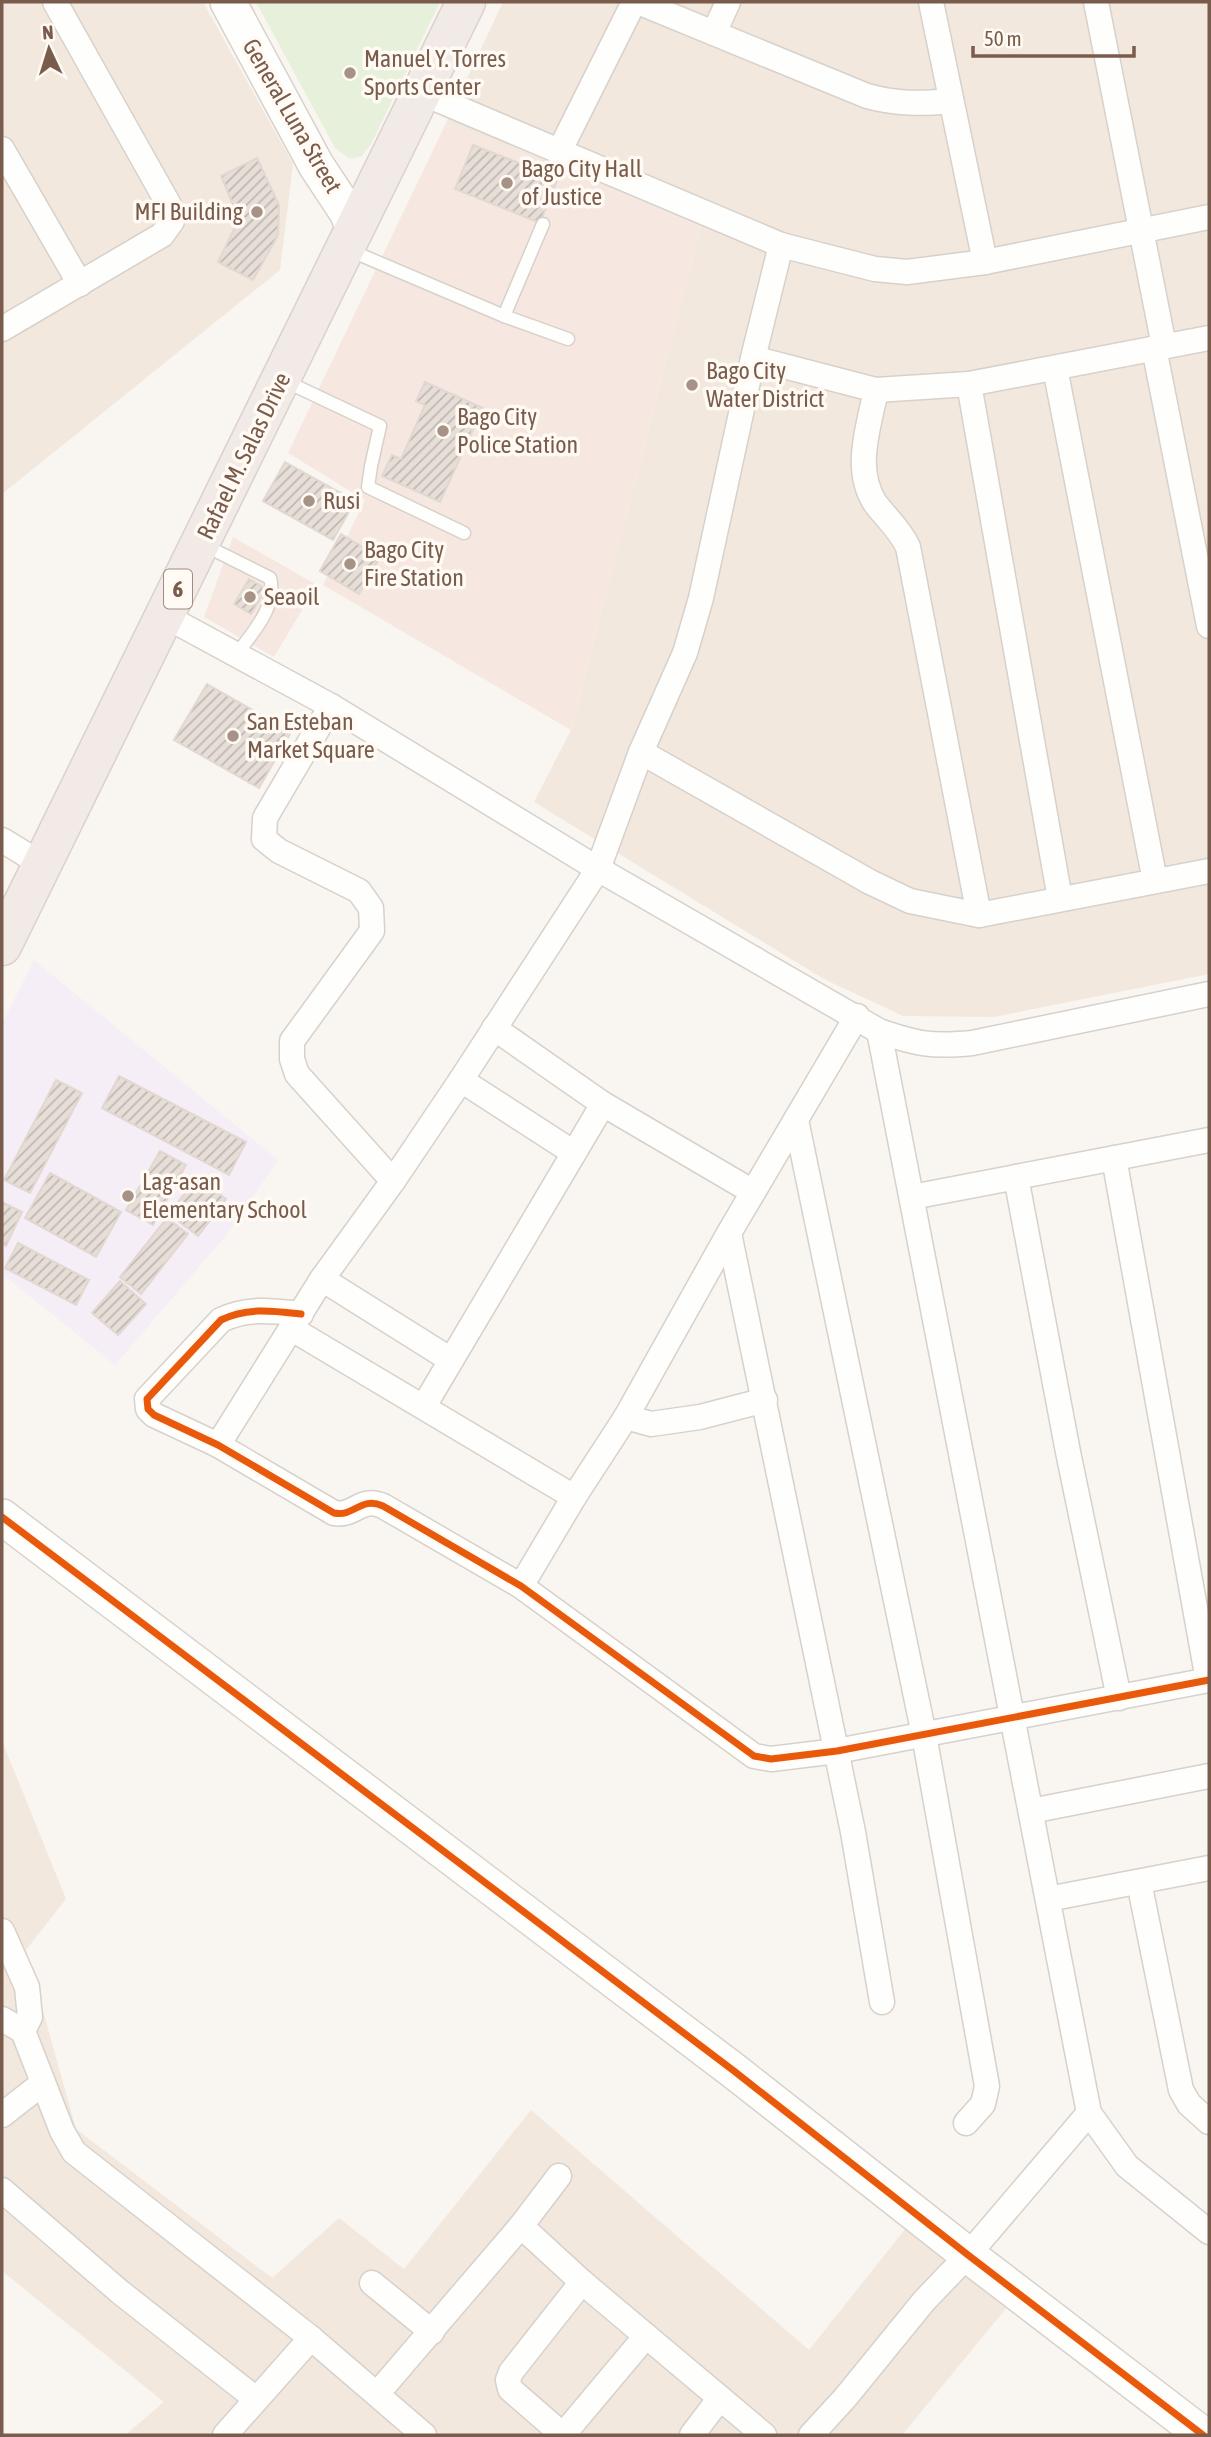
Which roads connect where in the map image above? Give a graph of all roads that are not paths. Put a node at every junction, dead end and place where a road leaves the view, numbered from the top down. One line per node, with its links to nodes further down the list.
1 (55, 2): 19 (street)
2 (228, 2): 16 (street, General Luna Street)
3 (466, 2): 9 (highway, Rafael M. Salas Drive / 6)
4 (636, 2): 8 (street); 12 (street)
5 (728, 2): 8 (street)
6 (931, 2): 10 (street)
7 (1096, 2): 15 (street)
8 (714, 33): 10 (street)
9 (422, 93): 12 (street); 16 (highway, Rafael M. Salas Drive / 6)
10 (951, 101): 18 (street)
11 (2, 149): 19 (street)
12 (559, 152): 17 (street)
13 (1209, 217): 15 (street)
14 (544, 224): 20 (lane)
15 (1143, 230): 18 (street); 24 (street)
16 (350, 240): 20 (lane); 27 (highway, Rafael M. Salas Drive / 6)
17 (781, 244): 18 (street); 25 (street)
18 (985, 262)
19 (80, 284): 21 (street)
20 (504, 316): 23 (lane)
21 (2, 329)
22 (1209, 338): 24 (street)
23 (568, 339)
24 (1159, 347): 26 (street); 33 (street)
25 (753, 358): 29 (street); 36 (street)
26 (1055, 368): 28 (street); 41 (street)
27 (282, 379): 30 (lane); 31 (highway, Rafael M. Salas Drive / 6)
28 (970, 384): 29 (street); 42 (street)
29 (876, 390): 43 (street)
30 (464, 533)
31 (201, 543): 32 (highway, Rafael M. Salas Drive / 6); 34 (lane)
32 (165, 616): 34 (street); 38 (highway, Rafael M. Salas Drive / 6)
33 (1209, 626)
34 (237, 654): 35 (street)
35 (331, 706): 39 (street); 56 (street)
36 (640, 752): 39 (street); 43 (street)
37 (5, 842): 38 (street)
38 (38, 861): 44 (highway, Rafael M. Salas Drive / 6)
39 (598, 869): 46 (street); 47 (street)
40 (1209, 871): 41 (street)
41 (1155, 881): 42 (street)
42 (1060, 899): 43 (street)
43 (979, 915)
44 (2, 946)
45 (1209, 994): 48 (street)
46 (857, 1016): 48 (street); 51 (street)
47 (494, 1028): 49 (street); 50 (street)
48 (880, 1031): 58 (street)
49 (461, 1080): 53 (street); 56 (street)
50 (603, 1104): 53 (street); 57 (street)
51 (796, 1120): 57 (street); 73 (street)
52 (1209, 1143): 54 (street)
53 (574, 1153): 62 (street)
54 (1114, 1158): 55 (street); 70 (street)
55 (1016, 1177): 58 (street); 71 (street)
56 (393, 1181): 60 (street)
57 (753, 1192): 59 (street)
58 (912, 1196): 72 (street)
59 (730, 1233): 63 (street); 65 (street)
60 (322, 1279): 61 (street); 62 (street)
61 (297, 1321): 64 (street); 66 (street); 66 (street)
62 (451, 1360): 64 (street)
63 (765, 1400): 65 (street); 74 (street)
64 (424, 1406): 67 (street)
65 (626, 1417): 67 (street)
66 (218, 1445): 69 (street)
67 (574, 1497): 69 (street)
68 (2, 1517): 92 (street)
69 (522, 1586): 74 (street)
70 (1209, 1680): 71 (street)
71 (1119, 1698): 72 (street)
72 (1013, 1718): 73 (street); 76 (street)
73 (924, 1735): 74 (street); 87 (street)
74 (836, 1751): 81 (street)
75 (1209, 1776): 76 (street)
76 (1031, 1811): 79 (street)
77 (1209, 1868): 78 (street)
78 (1139, 1882): 79 (street); 86 (street)
79 (1048, 1899): 84 (street)
80 (2, 1931): 82 (street)
81 (881, 2002)
82 (12, 2025): 83 (street)
83 (43, 2083): 85 (street); 97 (street)
84 (1089, 2113): 91 (street); 92 (street)
85 (2, 2115)
86 (1209, 2122)
87 (966, 2123)
88 (559, 2176): 90 (street)
89 (2, 2190): 100 (street)
90 (521, 2226): 93 (street); 95 (street)
91 (1209, 2232)
92 (968, 2255): 106 (street); 107 (street)
93 (582, 2282): 96 (street); 103 (street)
94 (372, 2283): 95 (street)
95 (432, 2332): 98 (street)
96 (646, 2336): 99 (street); 103 (street)
97 (311, 2338): 98 (street); 100 (street)
98 (377, 2394): 102 (street)
99 (720, 2398): 104 (street); 105 (street)
100 (256, 2399): 101 (street)
101 (225, 2435)
102 (424, 2435)
103 (563, 2435)
104 (692, 2435)
105 (764, 2435)
106 (811, 2435)
107 (1203, 2435)

